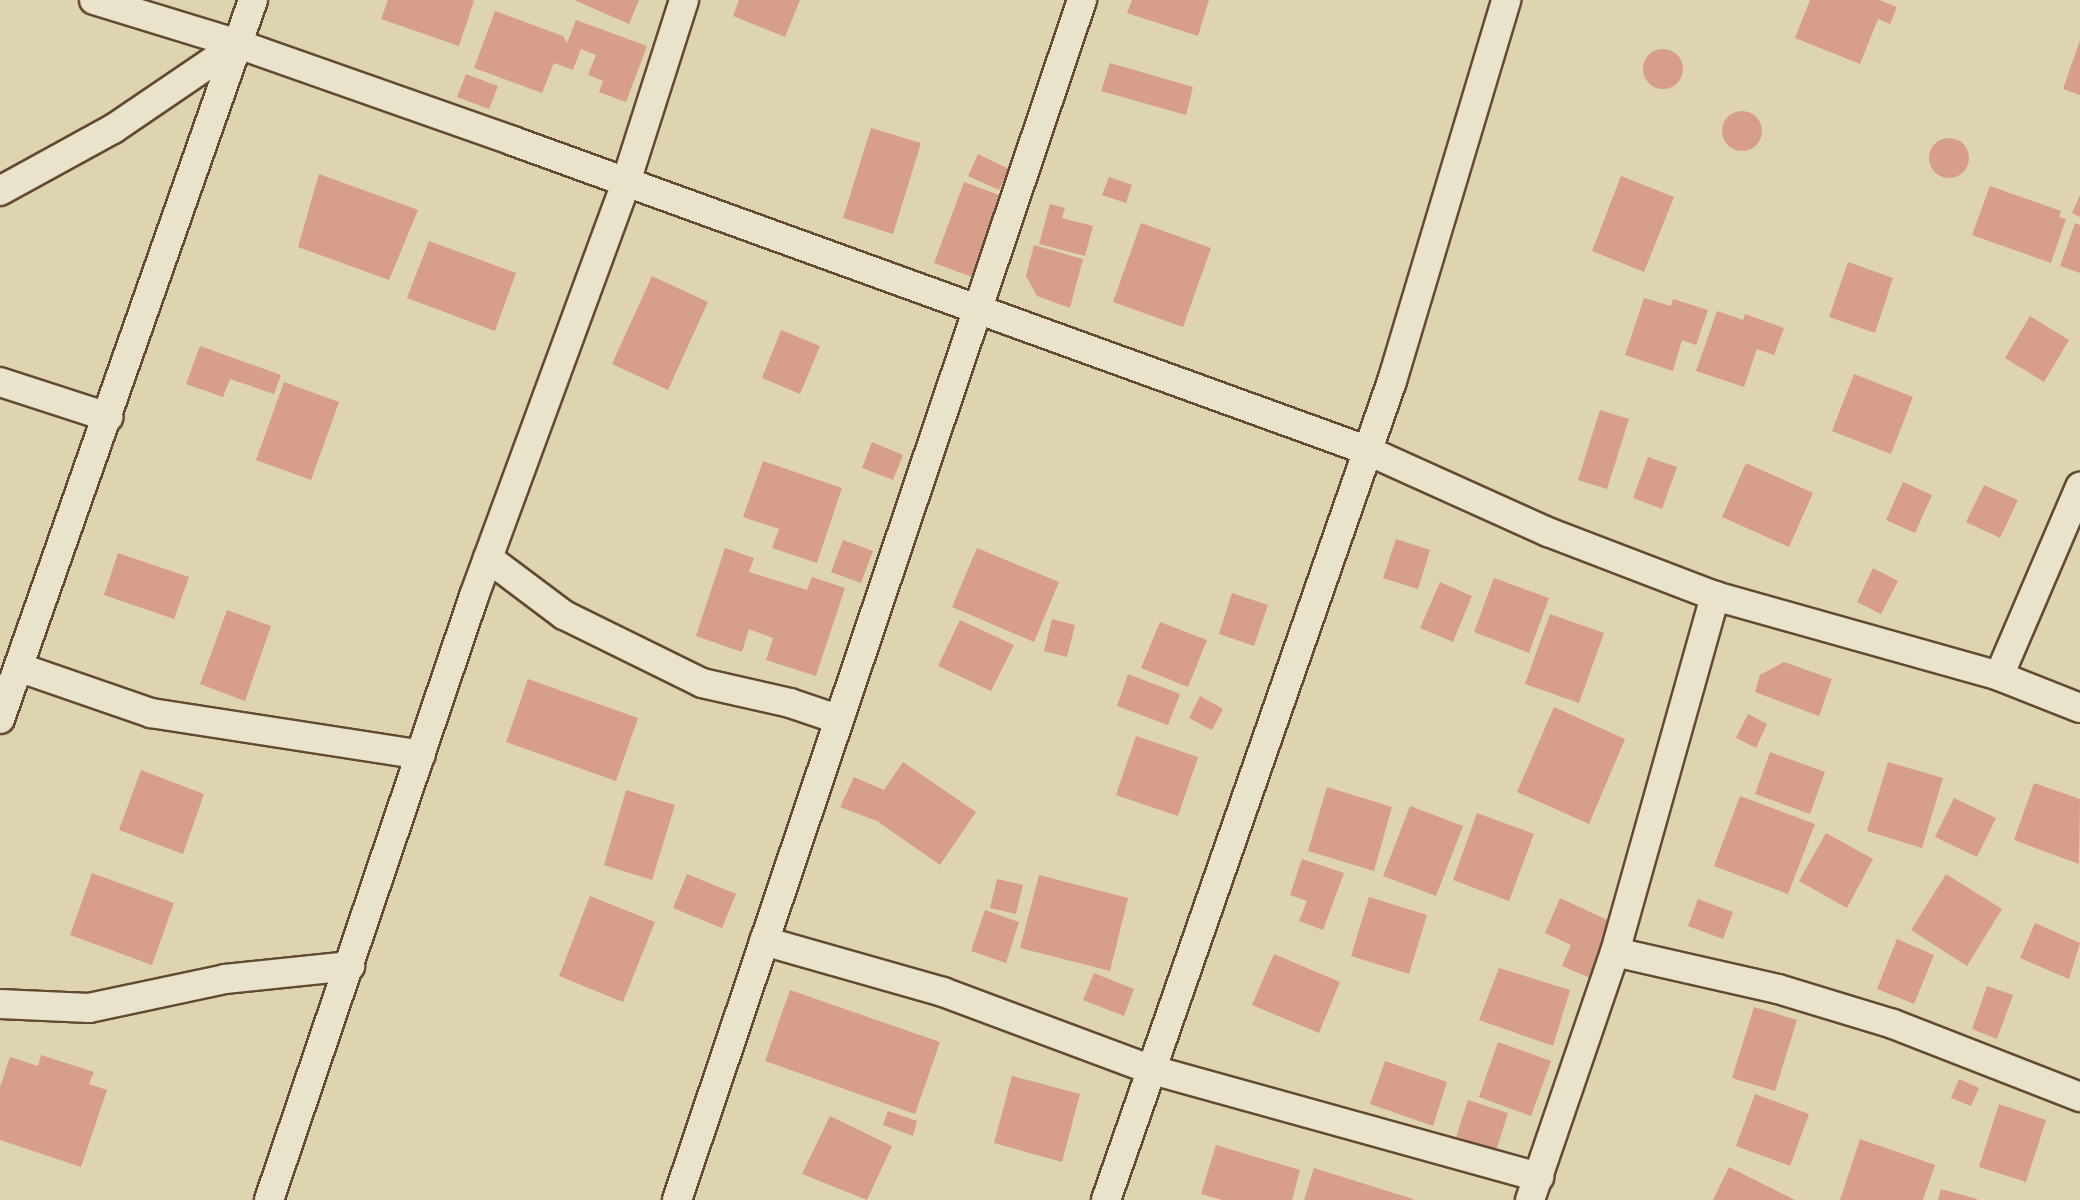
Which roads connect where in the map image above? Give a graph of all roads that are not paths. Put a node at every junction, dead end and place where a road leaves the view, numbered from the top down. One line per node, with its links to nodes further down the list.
1 (94, 0): 6 (street)
2 (253, 0): 6 (street)
3 (684, 0): 7 (street)
4 (1082, 0): 9 (street)
5 (1506, 0): 12 (street)
6 (238, 44): 7 (street); 8 (street); 11 (street)
7 (626, 182): 9 (street); 14 (street)
8 (0, 191)
9 (980, 311): 12 (street); 20 (street)
10 (0, 382): 11 (street)
11 (108, 417): 16 (street)
12 (1366, 450): 15 (street); 26 (street)
13 (2080, 487): 17 (street)
14 (488, 558): 20 (street); 21 (street)
15 (1715, 596): 17 (street); 23 (street)
16 (21, 668): 19 (street); 21 (street)
17 (1999, 676): 18 (street)
18 (2080, 708)
19 (0, 719)
20 (837, 719): 22 (street)
21 (421, 755): 24 (street)
22 (764, 942): 26 (street); 30 (street)
23 (1615, 952): 27 (street); 28 (street)
24 (350, 966): 25 (street); 29 (street)
25 (0, 1004)
26 (1149, 1069): 28 (street); 31 (street)
27 (2080, 1097)
28 (1535, 1188)
29 (269, 1200)
30 (677, 1200)
31 (1106, 1200)

